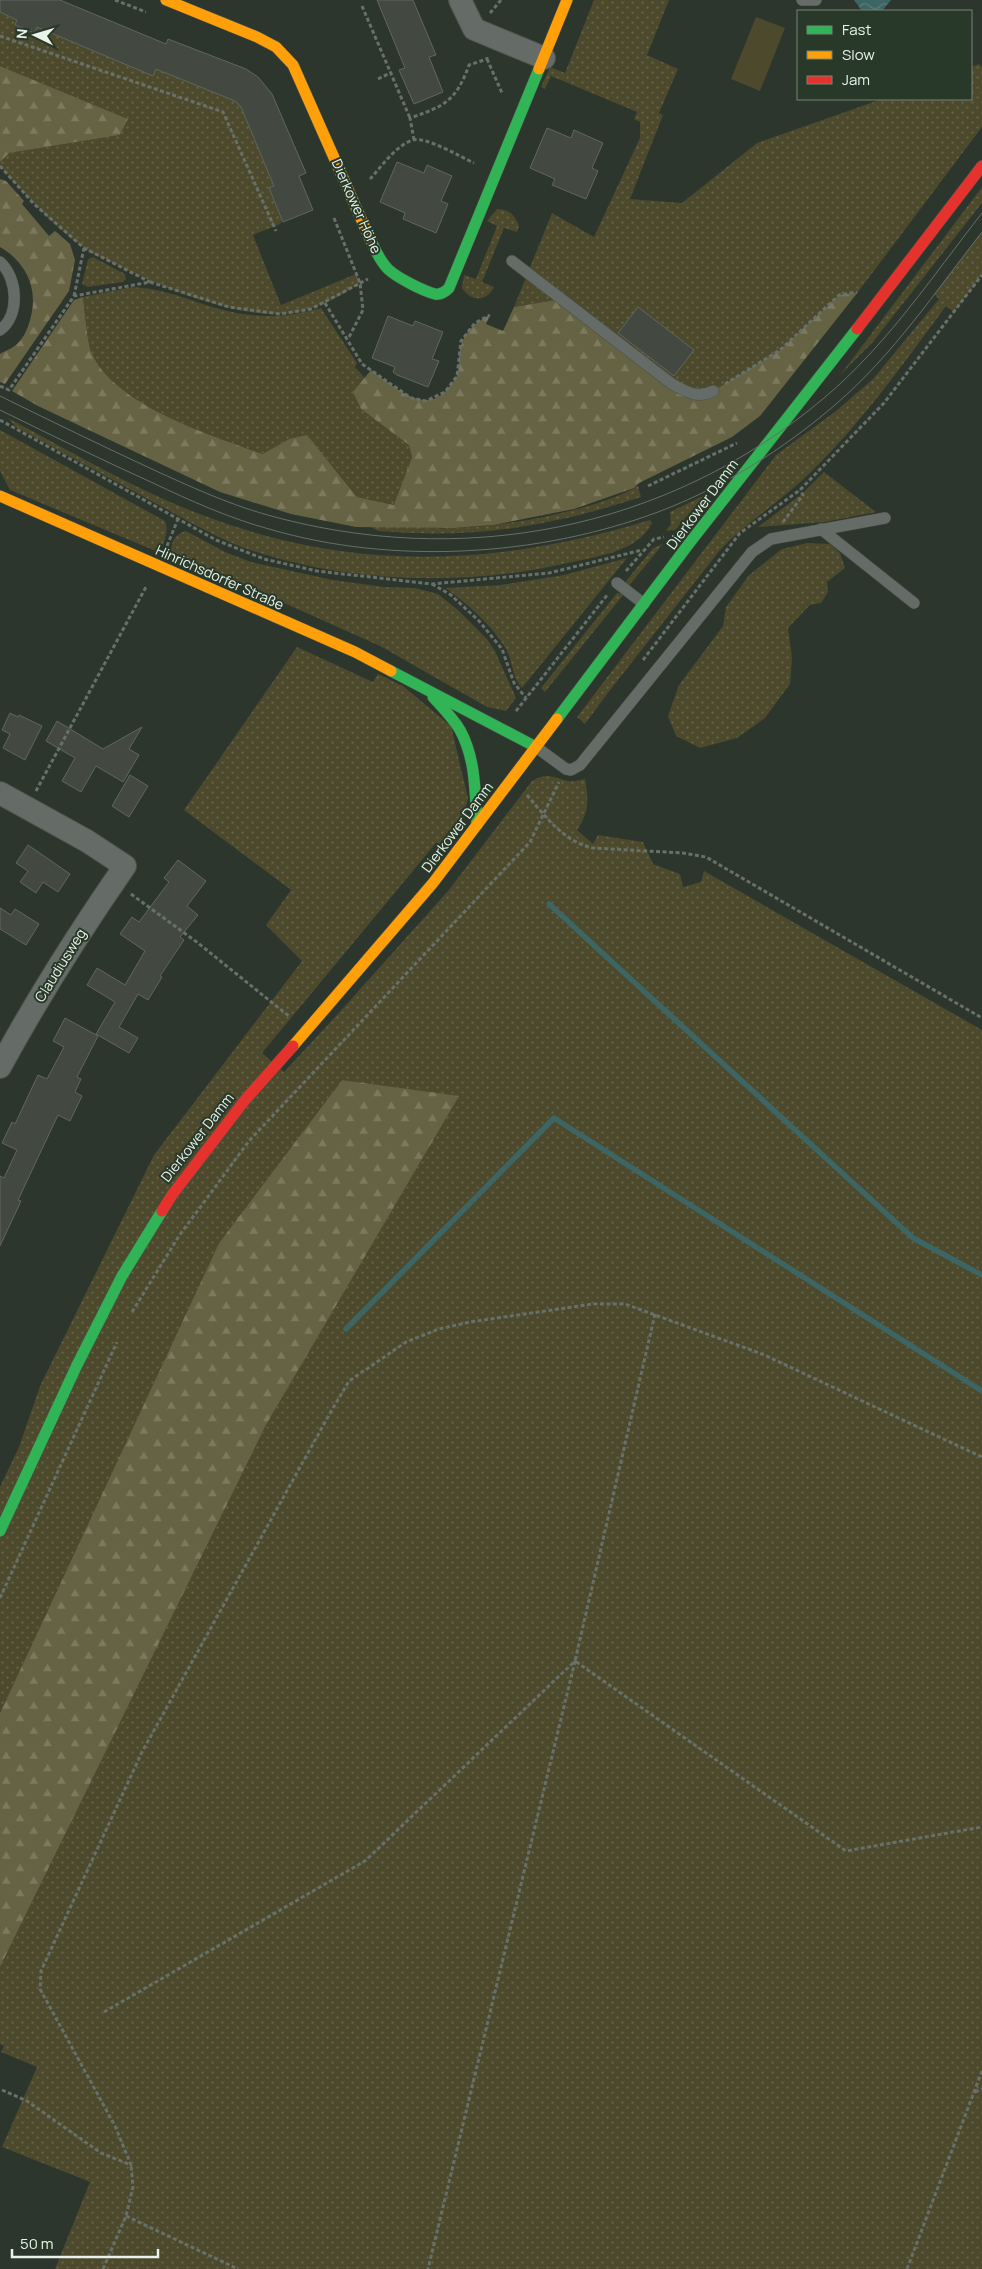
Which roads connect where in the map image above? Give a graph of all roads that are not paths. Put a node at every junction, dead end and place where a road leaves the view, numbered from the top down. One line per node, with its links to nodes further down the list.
1 (166, 0): 6 (street, Dierkower Höhe)
2 (460, 0): 6 (street)
3 (568, 0): 6 (street, Dierkower Höhe)
4 (802, 0): 5 (lane)
5 (816, 0)
6 (544, 58)
7 (982, 166): 17 (street, Dierkower Damm)
8 (512, 261): 11 (lane)
9 (0, 262): 10 (lane)
10 (0, 330)
11 (713, 391)
12 (0, 496): 18 (street, Hinrichsdorfer Straße)
13 (885, 518): 14 (lane)
14 (821, 529): 16 (lane); 19 (lane)
15 (617, 583): 17 (lane)
16 (914, 603)
17 (644, 604): 19 (street, Dierkower Damm)
18 (426, 688): 19 (street, Hinrichsdorfer Straße); 21 (street, Hinrichsdorfer Straße)
19 (536, 747): 21 (street, Dierkower Damm)
20 (0, 793): 22 (street, Claudiusweg)
21 (477, 825): 23 (street, Dierkower Damm)
22 (0, 1067)
23 (0, 1531)

